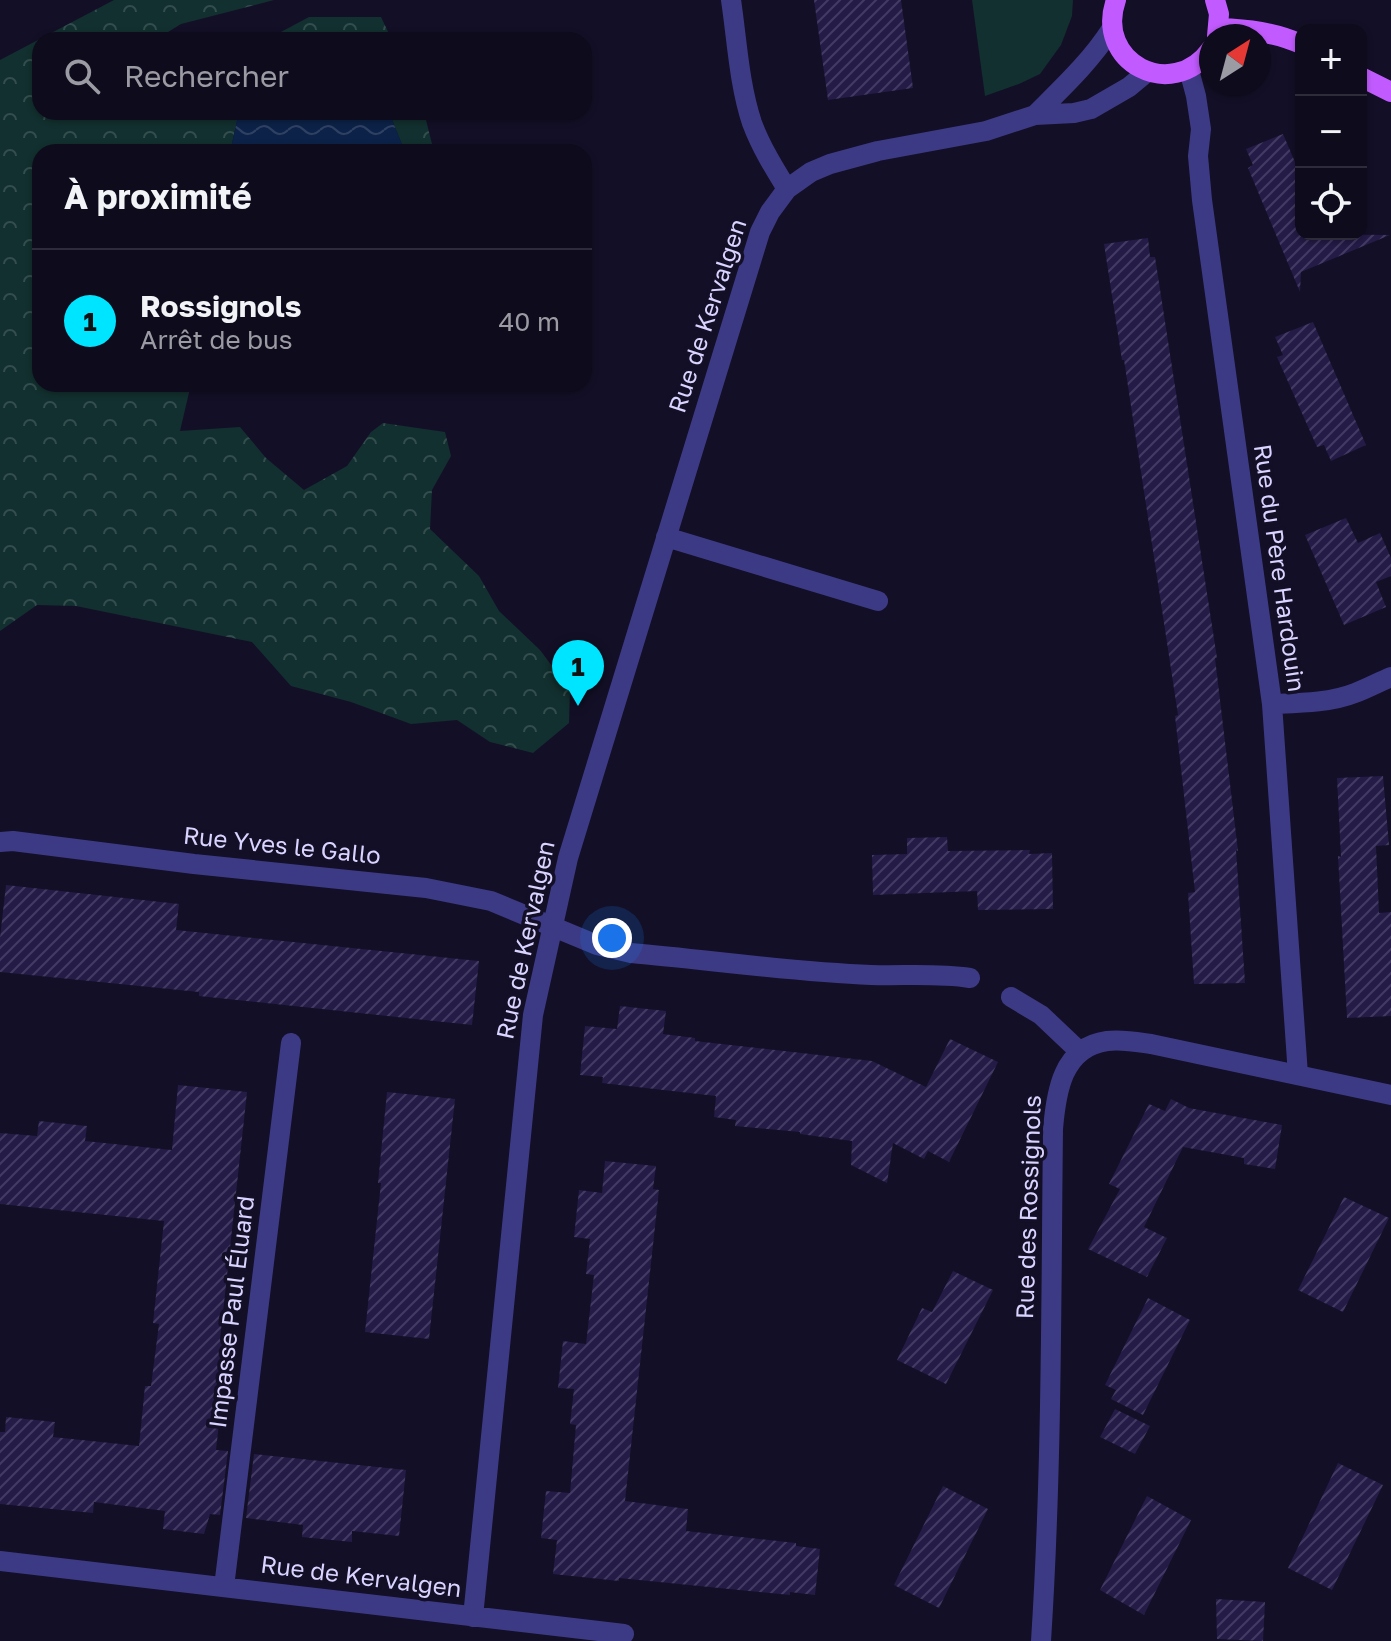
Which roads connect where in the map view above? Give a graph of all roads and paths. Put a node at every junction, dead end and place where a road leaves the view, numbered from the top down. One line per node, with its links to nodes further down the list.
1 (731, 0): 14 (street)
2 (1215, 0): 4 (main road)
3 (1115, 1): 5 (main road)
4 (1218, 24)
5 (1112, 28): 10 (main road); 13 (street, Rue de Kervalgen)
6 (1271, 33): 7 (main road)
7 (1295, 41)
8 (1199, 63): 9 (main road)
9 (1189, 70): 10 (main road); 18 (street, Rue du Père Hardouin)
10 (1147, 72): 13 (street, Rue de Kervalgen)
11 (1367, 80): 12 (main road)
12 (1391, 92)
13 (1035, 115): 14 (street, Rue de Kervalgen)
14 (787, 189): 15 (street, Rue de Kervalgen)
15 (666, 537): 16 (street); 20 (street, Rue de Kervalgen)
16 (878, 601)
17 (1391, 677): 18 (street)
18 (1272, 704): 25 (street, Rue du Père Hardouin)
19 (0, 842): 20 (street, Rue Yves le Gallo)
20 (552, 926): 21 (street, Rue Yves le Gallo); 29 (street, Rue de Kervalgen)
21 (970, 978)
22 (1011, 997): 24 (street)
23 (291, 1043): 28 (street, Impasse Paul Éluard)
24 (1079, 1051): 25 (street); 31 (street, Rue des Rossignols)
25 (1298, 1075): 26 (street)
26 (1391, 1095)
27 (0, 1561): 28 (street, Rue de Kervalgen)
28 (224, 1587): 29 (street, Rue de Kervalgen)
29 (473, 1617): 30 (street)
30 (624, 1634)
31 (1041, 1641)

